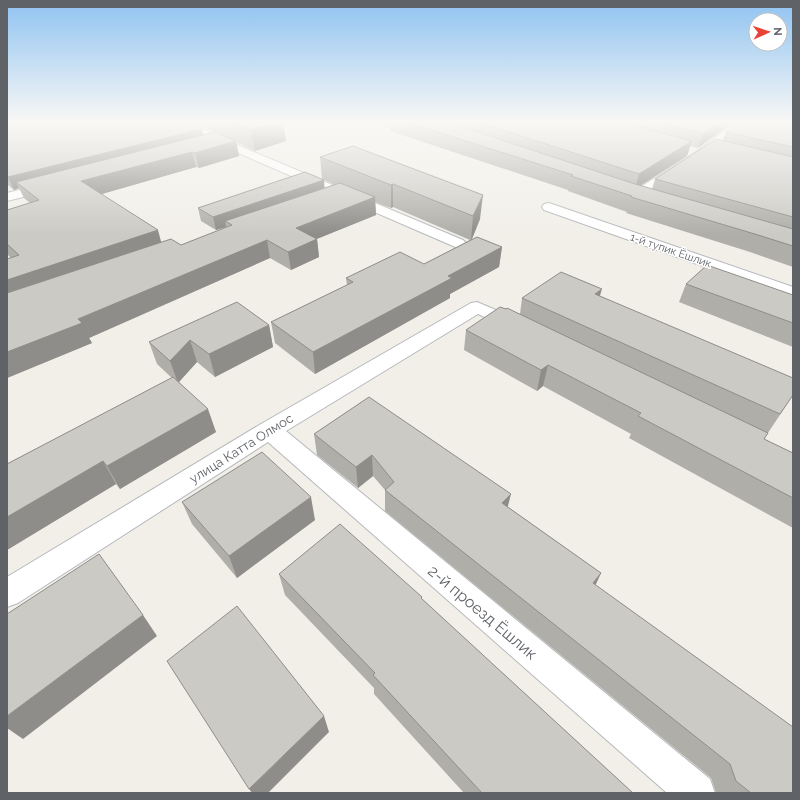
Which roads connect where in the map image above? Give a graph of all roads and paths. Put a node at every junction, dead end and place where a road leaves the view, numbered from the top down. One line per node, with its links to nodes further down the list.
1 (265, 160): 5 (street)
2 (690, 160): 6 (street)
3 (60, 183): 7 (street)
4 (622, 191): 6 (street)
5 (342, 193): 9 (street); 11 (street)
6 (636, 196): 8 (street)
7 (7, 198)
8 (651, 200)
9 (320, 201)
10 (549, 207): 12 (street, 1-й тупик Ёшлик)
11 (458, 243)
12 (793, 293)
13 (534, 335): 14 (street, улица Катта Олмос)
14 (269, 430): 15 (street, улица Катта Олмос); 16 (street, 2-й проезд Ёшлик)
15 (7, 592)
16 (696, 793)

